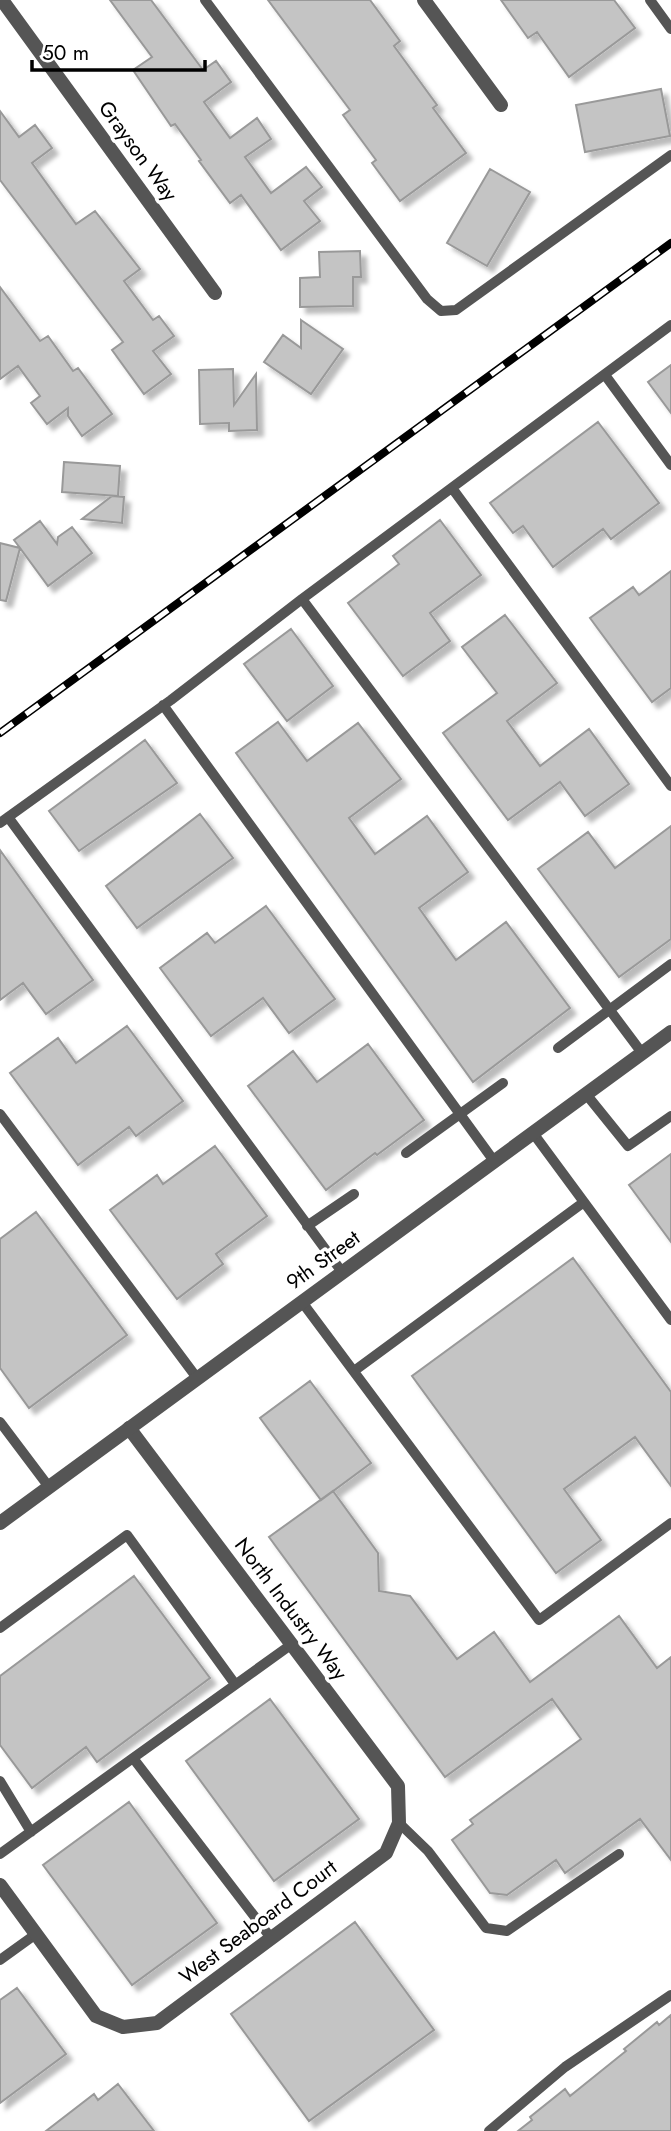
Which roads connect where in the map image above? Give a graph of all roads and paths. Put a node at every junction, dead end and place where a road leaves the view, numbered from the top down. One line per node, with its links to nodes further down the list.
1 (2, 0): 8 (street, Grayson Way)
2 (205, 0): 7 (lane)
3 (424, 0): 6 (street)
4 (650, 0): 5 (lane)
5 (671, 29)
6 (501, 105)
7 (671, 155)
8 (215, 293)
9 (671, 326): 10 (lane)
10 (605, 375): 11 (lane); 12 (lane)
11 (671, 465)
12 (452, 488): 13 (lane); 15 (lane)
13 (302, 599): 14 (lane); 18 (lane)
14 (163, 705): 16 (lane); 25 (lane)
15 (671, 786)
16 (4, 820): 32 (lane)
17 (671, 964): 18 (lane)
18 (610, 1009): 20 (lane); 21 (lane)
19 (671, 1032): 21 (street, 9th Street)
20 (558, 1048)
21 (642, 1053): 23 (street, 9th Street)
22 (503, 1083): 25 (lane)
23 (586, 1094): 26 (lane); 27 (street, 9th Street)
24 (0, 1114): 37 (lane)
25 (460, 1115): 28 (lane); 29 (lane)
26 (671, 1116)
27 (533, 1133): 29 (street, 9th Street); 31 (lane)
28 (406, 1153)
29 (494, 1161): 33 (street, 9th Street)
30 (354, 1194): 32 (lane)
31 (584, 1202): 35 (lane); 36 (lane)
32 (307, 1226): 33 (lane)
33 (342, 1272): 34 (street, 9th Street)
34 (302, 1302): 36 (lane); 37 (street, 9th Street)
35 (671, 1320)
36 (354, 1371): 42 (lane)
37 (197, 1378): 39 (street, 9th Street)
38 (0, 1422): 40 (lane)
39 (130, 1428): 40 (street, 9th Street); 44 (street, North Industry Way)
40 (49, 1488): 41 (street, 9th Street)
41 (0, 1523)
42 (671, 1524)
43 (0, 1628): 45 (lane)
44 (292, 1644): 45 (lane); 48 (street, North Industry Way)
45 (235, 1684): 46 (lane)
46 (133, 1758): 49 (lane); 54 (lane)
47 (0, 1781): 49 (lane)
48 (399, 1823): 51 (lane); 54 (street, West Seaboard Court)
49 (31, 1832): 50 (lane)
50 (0, 1854)
51 (619, 1854)
52 (0, 1885): 53 (street)
53 (36, 1934): 54 (street, West Seaboard Court); 55 (lane)
54 (271, 1938)
55 (0, 1960)
56 (671, 1994): 57 (lane)
57 (489, 2131)

